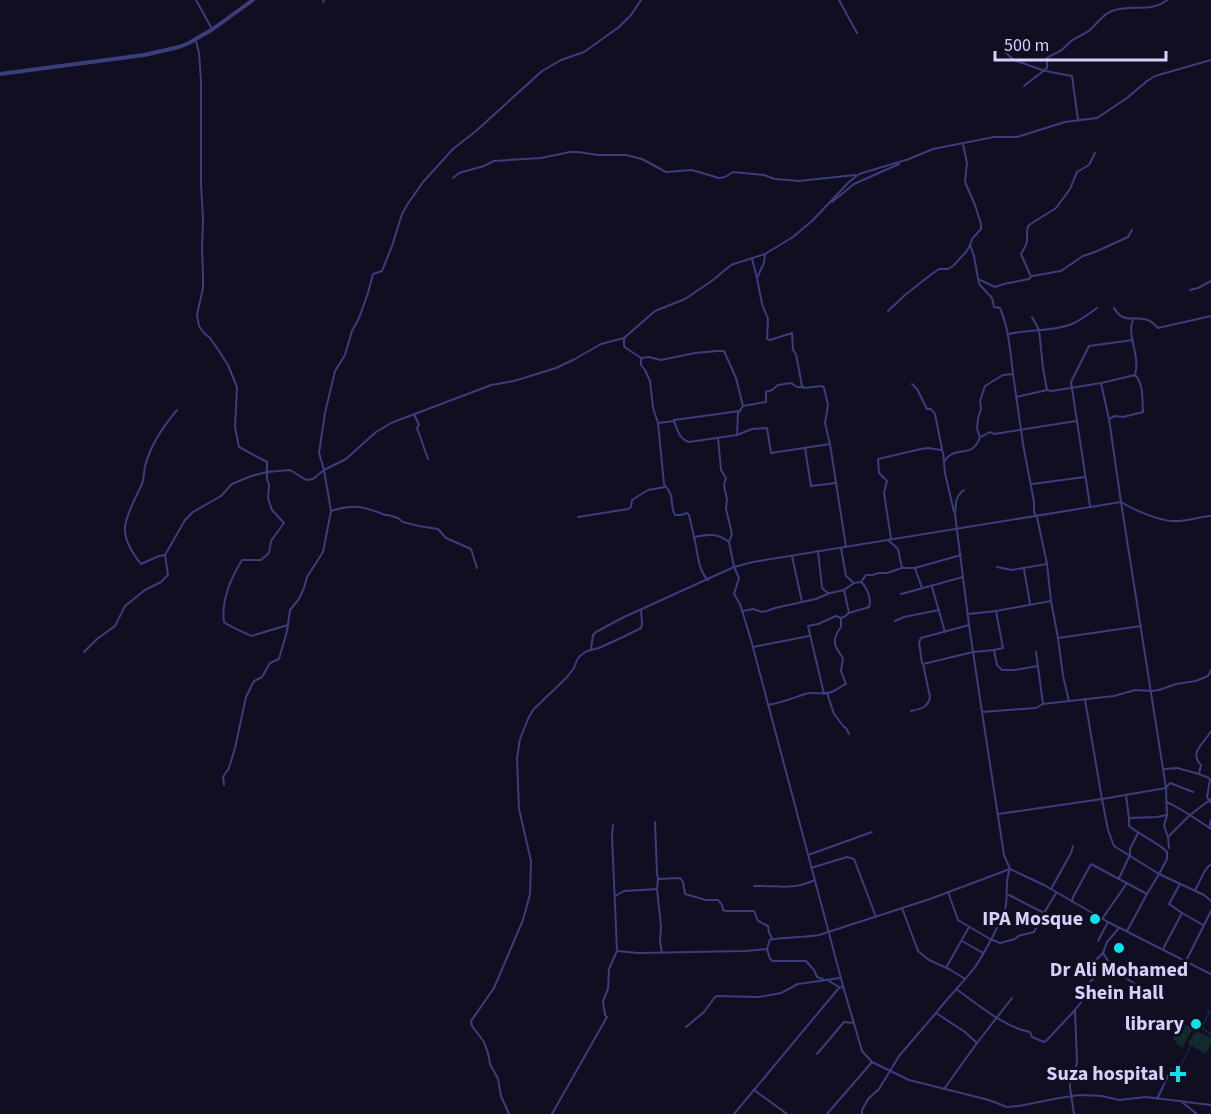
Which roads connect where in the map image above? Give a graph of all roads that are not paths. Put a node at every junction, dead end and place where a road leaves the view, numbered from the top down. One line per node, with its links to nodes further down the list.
1 (196, 0): 6 (street)
2 (253, 0): 6 (street)
3 (642, 0): 66 (street)
4 (838, 0): 7 (street)
5 (1167, 0): 11 (street)
6 (213, 29): 8 (street)
7 (857, 33)
8 (195, 40): 12 (street); 67 (street)
9 (1005, 52): 11 (street)
10 (1211, 60): 14 (street)
11 (1045, 71): 13 (street); 14 (street)
12 (0, 74)
13 (1024, 86)
14 (1078, 120): 15 (street)
15 (963, 144): 17 (street); 22 (street)
16 (1095, 153): 25 (street)
17 (905, 160): 18 (street); 20 (street)
18 (855, 176): 19 (street); 20 (street)
19 (453, 178)
20 (825, 208): 23 (street)
21 (1132, 230): 25 (street)
22 (970, 245): 27 (street); 32 (street)
23 (765, 254): 24 (street); 26 (street)
24 (752, 259): 26 (street); 38 (street)
25 (1031, 277): 27 (street)
26 (757, 278): 45 (street)
27 (978, 280): 37 (street)
28 (1211, 281): 29 (street)
29 (1190, 290)
30 (1114, 308): 35 (street)
31 (1097, 309): 36 (street)
32 (888, 311)
33 (1211, 316): 35 (street)
34 (1032, 317): 36 (street)
35 (1133, 320): 39 (street)
36 (1039, 330): 37 (street); 47 (street)
37 (1009, 334): 41 (street)
38 (624, 338): 40 (street); 52 (street)
39 (1133, 340): 42 (street); 46 (street)
40 (641, 358): 49 (street); 56 (street)
41 (1013, 374): 48 (street); 60 (street)
42 (1135, 375): 43 (street); 53 (street)
43 (1101, 383): 46 (street); 53 (street)
44 (912, 384): 63 (street)
45 (803, 387): 49 (street); 61 (street)
46 (1071, 388): 47 (street); 55 (street)
47 (1047, 390): 48 (street)
48 (1016, 397): 57 (street)
49 (743, 406): 51 (street)
50 (177, 410): 86 (street)
51 (740, 411): 54 (street); 58 (street)
52 (414, 414): 64 (street); 66 (street)
53 (1109, 419): 73 (street)
54 (672, 421): 56 (street); 59 (street)
55 (1076, 421): 57 (street); 68 (street)
56 (658, 423): 71 (street)
57 (1020, 430): 60 (street); 70 (street)
58 (737, 435): 59 (street); 62 (street)
59 (718, 437): 83 (street)
60 (980, 437): 65 (street)
61 (830, 444): 62 (street); 69 (street)
62 (804, 448): 69 (street)
63 (943, 452): 65 (street); 82 (street)
64 (428, 459)
65 (944, 462): 76 (street)
66 (324, 470): 67 (street); 75 (street)
67 (267, 472): 86 (street); 116 (street)
68 (1085, 477): 70 (street); 74 (street)
69 (836, 483): 84 (street)
70 (1030, 484): 79 (street)
71 (665, 487): 78 (street); 81 (street)
72 (964, 490): 76 (street)
73 (1121, 502): 74 (street); 77 (street); 118 (street)
74 (1090, 507): 79 (street)
75 (331, 511): 93 (street); 116 (street)
76 (955, 514): 80 (street)
77 (1211, 516)
78 (578, 517)
79 (1037, 517): 80 (street); 89 (street)
80 (957, 528): 82 (street); 87 (street)
81 (694, 537): 83 (street); 97 (street)
82 (889, 539): 84 (street); 94 (street)
83 (729, 542): 90 (street)
84 (844, 547): 85 (street); 99 (street)
85 (818, 551): 88 (street); 103 (street)
86 (165, 555): 125 (street)
87 (961, 555): 95 (street); 96 (street)
88 (792, 556): 90 (street); 106 (street)
89 (1047, 564): 92 (street); 105 (street)
90 (734, 567): 97 (street); 109 (street)
91 (997, 567): 92 (street)
92 (1024, 567): 107 (street)
93 (477, 568)
94 (902, 568): 95 (street); 98 (street)
95 (915, 568): 101 (street)
96 (963, 577): 100 (street); 113 (street)
97 (708, 580): 108 (street)
98 (861, 582): 99 (street); 112 (street)
99 (854, 583): 102 (street)
100 (932, 586): 101 (street); 110 (street)
101 (922, 588): 104 (street)
102 (844, 591): 103 (street); 112 (street)
103 (830, 594): 106 (street)
104 (901, 594)
105 (1051, 601): 107 (street); 121 (street)
106 (802, 602): 109 (street)
107 (1030, 604): 111 (street)
108 (641, 610): 123 (street); 123 (street)
109 (742, 610): 122 (street)
110 (939, 610): 115 (street); 119 (street)
111 (996, 611): 113 (street); 124 (street)
112 (849, 613): 114 (street)
113 (968, 614): 117 (street)
114 (841, 618): 120 (street); 132 (street)
115 (895, 621)
116 (288, 625): 143 (street)
117 (969, 625): 119 (street); 126 (street)
118 (1141, 626): 121 (street); 131 (street)
119 (945, 632): 128 (street)
120 (810, 636): 122 (street); 132 (street)
121 (1058, 638): 134 (street)
122 (753, 647): 136 (street)
123 (591, 649): 233 (street)
124 (994, 650): 126 (street); 129 (street)
125 (84, 652)
126 (973, 652): 128 (street); 138 (street)
127 (1036, 652): 129 (street)
128 (922, 664): 137 (street)
129 (1038, 666): 135 (street)
130 (1211, 670): 131 (street)
131 (1151, 691): 133 (street); 141 (street)
132 (826, 693): 136 (street); 140 (street)
133 (1085, 700): 134 (street); 147 (street)
134 (1069, 702): 135 (street)
135 (1043, 704): 138 (street)
136 (768, 705): 163 (street)
137 (911, 711)
138 (982, 712): 150 (street)
139 (1211, 731): 142 (street)
140 (849, 734)
141 (1163, 769): 142 (street); 144 (street)
142 (1199, 774): 148 (street)
143 (224, 785)
144 (1166, 788): 145 (street); 146 (street); 149 (street)
145 (1193, 792)
146 (1126, 795): 147 (street); 153 (street)
147 (1102, 799): 150 (street); 164 (street)
148 (1210, 800): 152 (street)
149 (1166, 802): 151 (street); 152 (street)
150 (998, 814): 167 (street)
151 (1167, 815): 153 (street); 160 (street)
152 (1190, 815): 157 (street); 160 (street)
153 (1130, 818): 159 (street)
154 (1211, 820): 157 (street)
155 (656, 822): 170 (street)
156 (613, 825): 182 (street)
157 (1210, 829)
158 (872, 832): 163 (street)
159 (1138, 833): 164 (street); 168 (street)
160 (1168, 837): 162 (street)
161 (1073, 846): 176 (street)
162 (1169, 848)
163 (808, 855): 166 (street)
164 (1130, 855): 168 (street); 169 (street)
165 (1211, 864): 177 (street)
166 (811, 868): 171 (street); 189 (street)
167 (1010, 869): 176 (street); 178 (street); 181 (street)
168 (1160, 874): 173 (street); 180 (street)
169 (1119, 878): 172 (street); 183 (street)
170 (658, 879): 175 (street); 197 (street)
171 (815, 880): 174 (street); 196 (street)
172 (1127, 883): 180 (street); 190 (street)
173 (1180, 884): 177 (street); 188 (street)
174 (754, 886)
175 (657, 889): 182 (street); 204 (street)
176 (1051, 889): 179 (street)
177 (1195, 890): 184 (street)
178 (948, 892): 185 (street); 193 (street)
179 (1056, 893): 183 (street); 187 (street)
180 (1147, 894): 195 (street)
181 (1008, 895): 187 (street); 198 (street)
182 (614, 896): 203 (street)
183 (1072, 902): 190 (street)
184 (1211, 902)
185 (902, 908): 189 (street); 208 (street)
186 (1211, 911): 192 (street)
187 (1044, 913): 198 (street)
188 (1182, 913): 192 (street); 202 (street)
189 (876, 917): 196 (street)
190 (1102, 919): 191 (street)
191 (1108, 922): 194 (street); 200 (street)
192 (1203, 925): 207 (street)
193 (969, 927): 198 (street); 199 (street)
194 (1120, 927): 195 (street); 206 (street)
195 (1127, 931): 202 (street)
196 (828, 932): 197 (street); 210 (street)
197 (773, 939): 201 (street)
198 (990, 939): 205 (street)
199 (961, 940): 205 (street); 208 (street)
200 (1098, 941)
201 (767, 949): 204 (street); 212 (street)
202 (1163, 949): 207 (street)
203 (617, 951): 204 (street); 234 (street)
204 (662, 953)
205 (983, 953): 211 (street)
206 (1103, 953): 215 (street); 217 (street)
207 (1186, 961): 209 (street)
208 (946, 968): 211 (street)
209 (1211, 974)
210 (840, 978): 212 (street); 213 (street)
211 (964, 979): 214 (street)
212 (826, 980): 213 (street); 221 (street)
213 (842, 987): 220 (street); 228 (street)
214 (956, 988): 218 (street); 219 (street)
215 (1155, 996)
216 (1012, 998): 219 (street)
217 (1076, 1010): 219 (street); 229 (street)
218 (936, 1013): 222 (street); 226 (street)
219 (997, 1017): 222 (street)
220 (854, 1023): 223 (street); 224 (street)
221 (686, 1027)
222 (977, 1043): 227 (street)
223 (817, 1054)
224 (872, 1062): 226 (street); 237 (street)
225 (1171, 1070): 230 (street)
226 (890, 1071): 227 (street); 238 (street)
227 (944, 1089): 229 (street)
228 (754, 1090): 235 (street); 236 (street)
229 (1070, 1096): 230 (street); 239 (street)
230 (1157, 1099): 231 (street)
231 (1180, 1102): 232 (street); 240 (street)
232 (1211, 1105)
233 (509, 1114)
234 (552, 1114)
235 (734, 1114)
236 (788, 1114)
237 (827, 1114)
238 (862, 1114)
239 (1074, 1114)
240 (1197, 1114)

